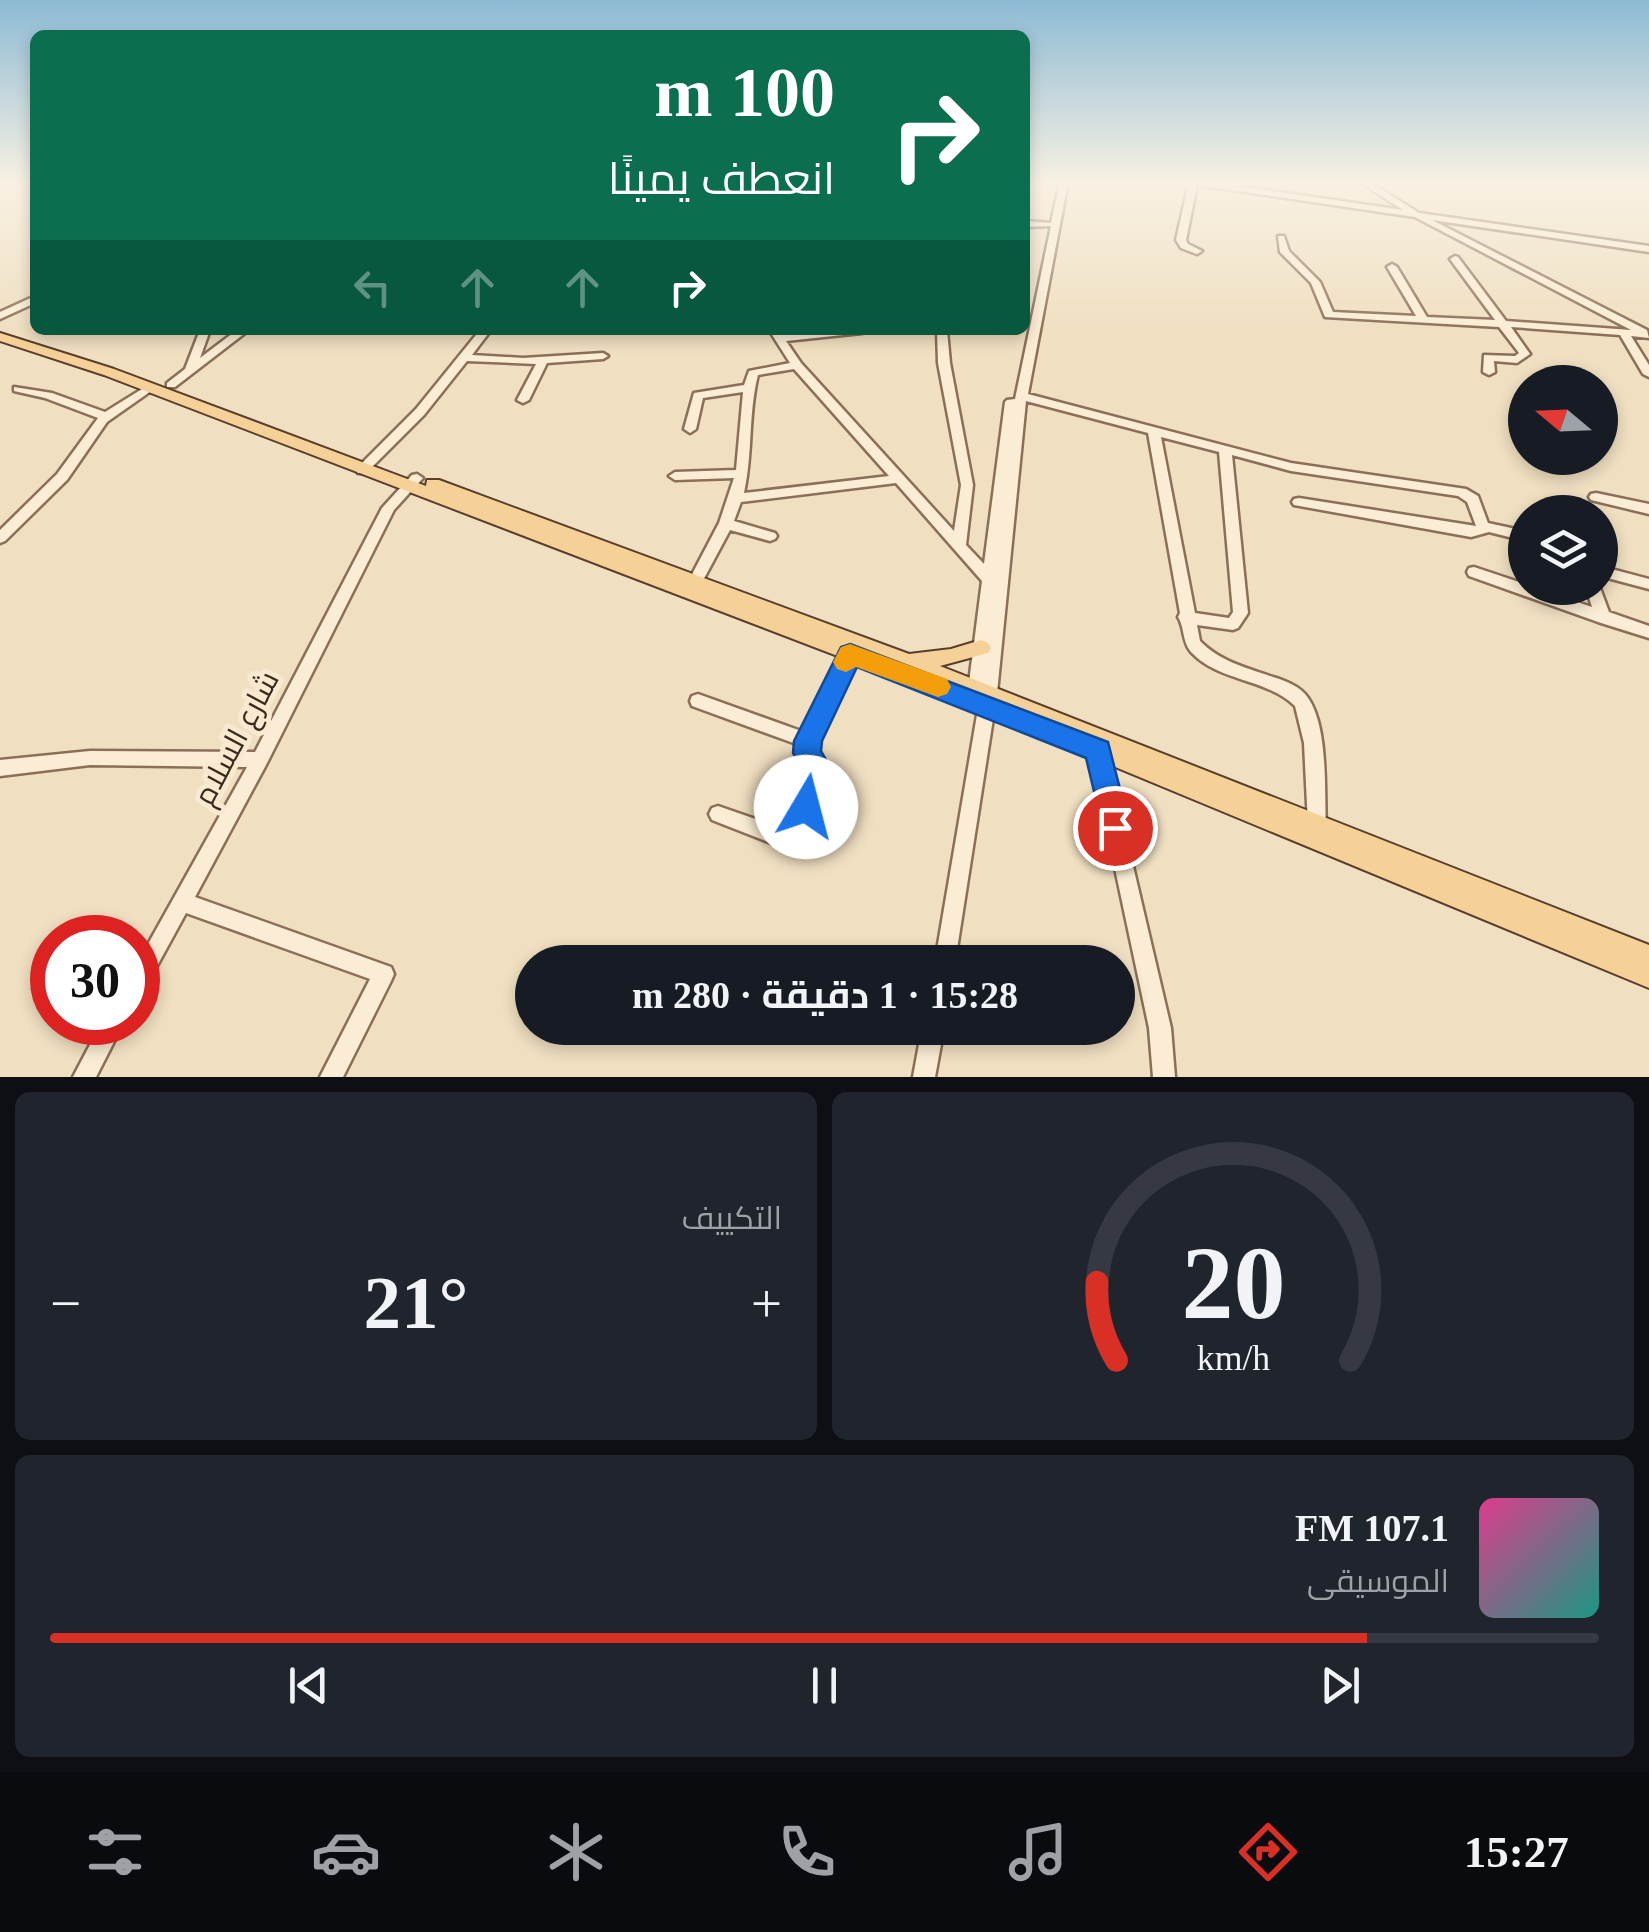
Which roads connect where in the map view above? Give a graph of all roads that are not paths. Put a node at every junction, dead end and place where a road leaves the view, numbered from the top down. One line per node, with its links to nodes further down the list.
1 (1046, 232): 14 (street)
2 (1052, 232): 14 (street)
3 (1183, 232): 8 (street)
4 (1450, 232): 25 (street)
5 (1526, 232): 7 (street)
6 (1280, 238): 13 (street)
7 (1649, 249)
8 (1198, 251)
9 (1455, 258): 15 (street)
10 (1392, 267): 13 (street)
11 (30, 301): 12 (street)
12 (0, 316)
13 (1423, 319): 15 (street)
14 (1030, 322)
15 (1506, 323): 17 (street); 33 (street)
16 (0, 329): 34 (main road)
17 (1624, 333): 25 (street); 31 (street)
18 (202, 335): 32 (street)
19 (237, 335): 32 (street)
20 (482, 335): 28 (street)
21 (779, 335): 30 (street)
22 (942, 335): 58 (street)
23 (1027, 335): 61 (street)
24 (1029, 335): 38 (street)
25 (1649, 335)
26 (0, 338): 35 (main road)
27 (603, 356): 29 (street)
28 (466, 358): 29 (street); 44 (street)
29 (542, 360): 39 (street)
30 (796, 364): 36 (street); 47 (street)
31 (1648, 370)
32 (190, 371): 34 (street)
33 (1490, 372)
34 (171, 385): 44 (main road)
35 (150, 387): 40 (street); 44 (main road)
36 (749, 388): 41 (street); 45 (street)
37 (18, 389): 40 (street)
38 (1022, 396): 42 (street); 72 (street)
39 (523, 400)
40 (106, 417): 57 (street)
41 (690, 428)
42 (1154, 432): 43 (street); 65 (street)
43 (1225, 450): 54 (street); 65 (street)
44 (368, 466): 48 (main road)
45 (742, 474): 46 (street); 49 (street)
46 (675, 476)
47 (898, 479): 49 (street); 58 (street)
48 (418, 485): 62 (main road); 69 (main road); 75 (street, شارع السلام)
49 (735, 498): 53 (street)
50 (1299, 502): 54 (street)
51 (1618, 503): 52 (street)
52 (1649, 509)
53 (726, 524): 56 (street); 62 (street)
54 (1483, 526): 55 (street)
55 (1508, 532)
56 (770, 536)
57 (0, 538)
58 (959, 548): 61 (street)
59 (1474, 572): 66 (street)
60 (1618, 576): 63 (street)
61 (989, 579): 68 (street)
62 (695, 582): 70 (main road)
63 (1649, 584)
64 (1599, 605): 66 (street)
65 (1185, 617): 78 (street)
66 (1604, 618): 67 (street)
67 (1649, 632)
68 (980, 648): 70 (main road); 72 (street)
69 (850, 654): 72 (main road); 73 (street)
70 (907, 662): 72 (main road)
71 (698, 700): 73 (street)
72 (982, 701): 74 (main road); 78 (main road); 81 (street)
73 (808, 741): 77 (street)
74 (1098, 751): 83 (main road); 89 (street)
75 (260, 760): 76 (street); 79 (street, شارع السلام)
76 (0, 768)
77 (718, 814)
78 (1317, 825): 82 (main road)
79 (182, 902): 80 (street, شارع السلام); 87 (street)
80 (160, 942)
81 (947, 945)
82 (1649, 958)
83 (1649, 976)
84 (101, 1045): 86 (street)
85 (930, 1045): 88 (street)
86 (84, 1077)
87 (330, 1077)
88 (924, 1077)
89 (1164, 1077)

